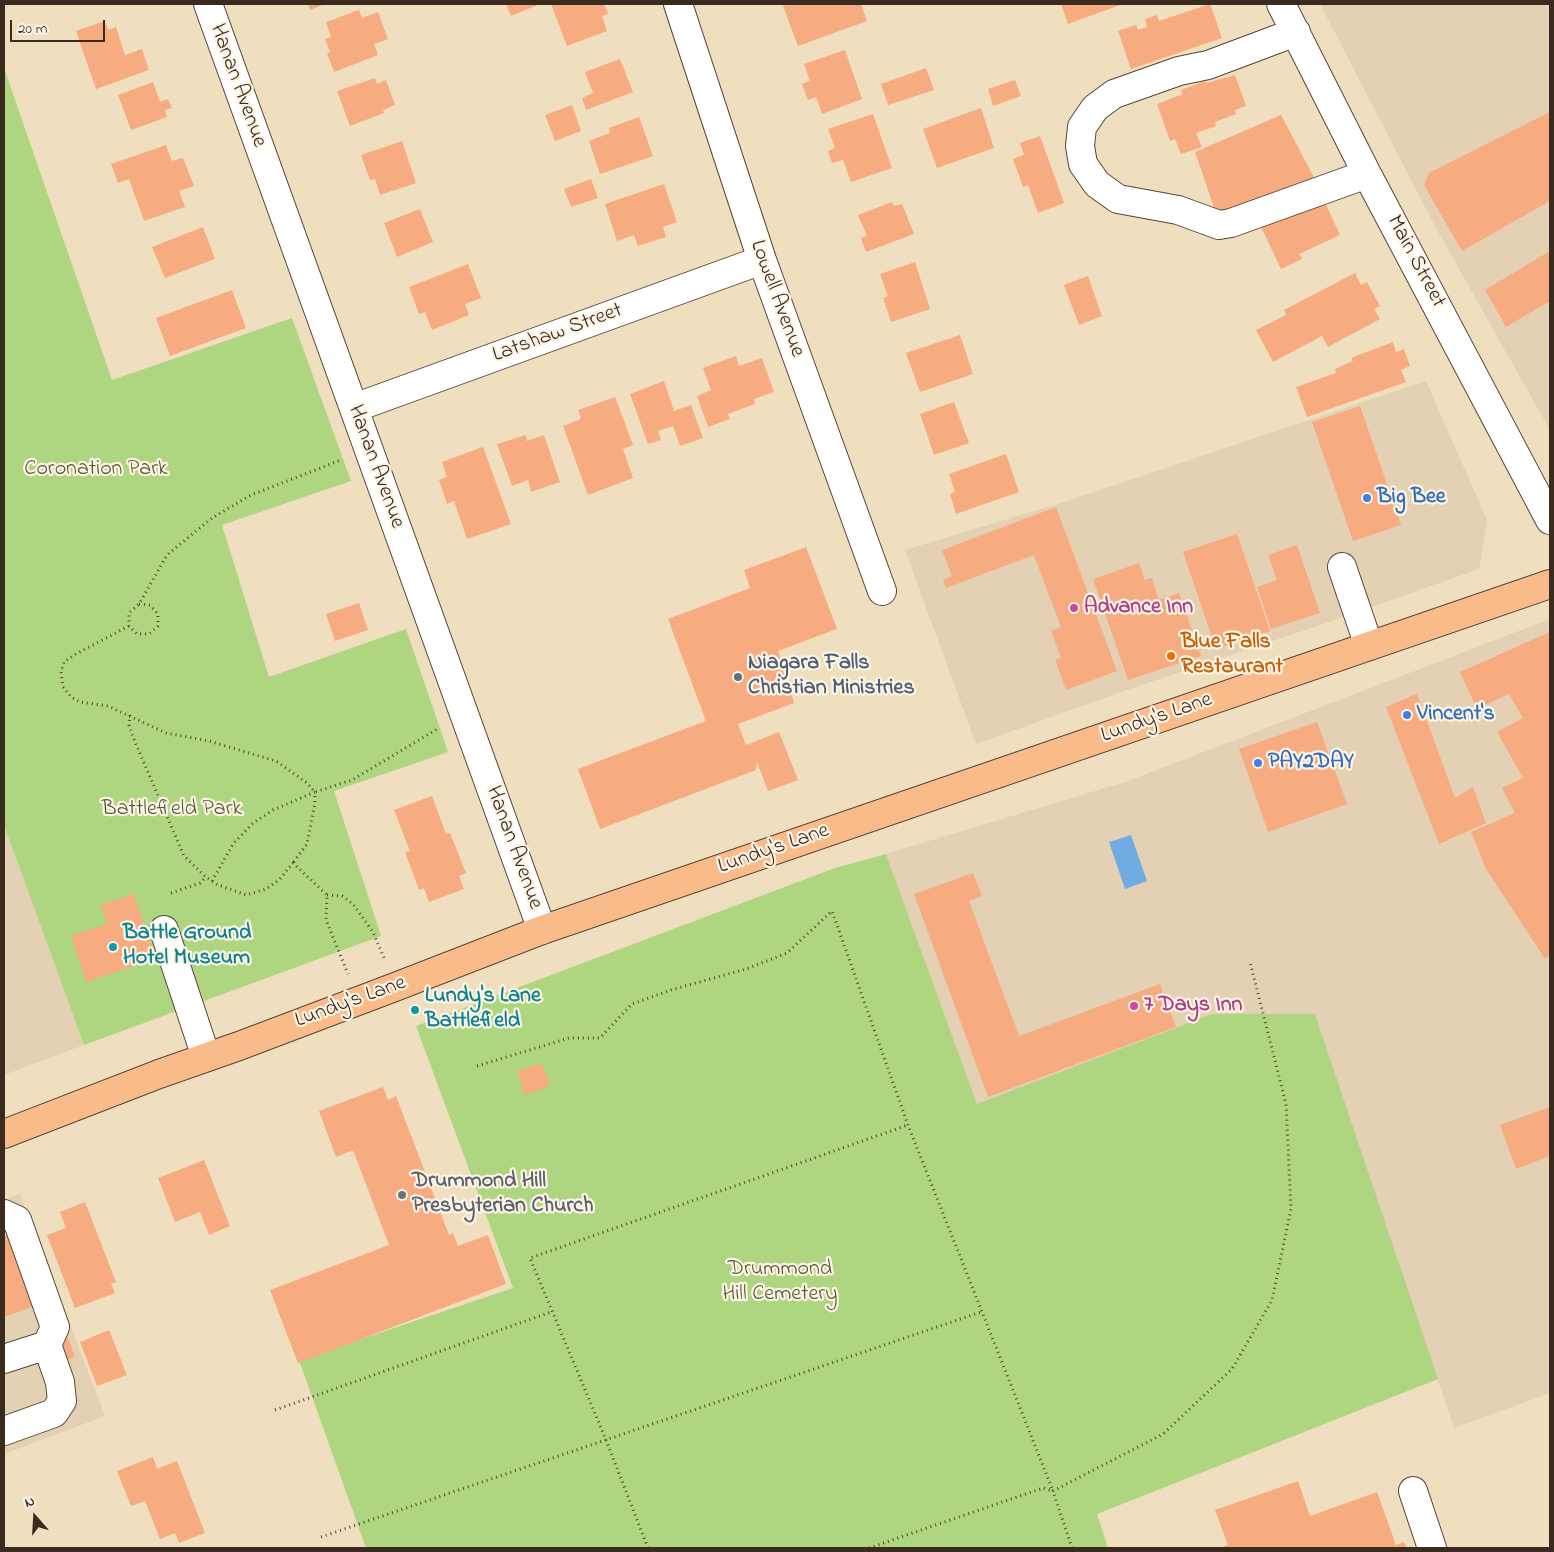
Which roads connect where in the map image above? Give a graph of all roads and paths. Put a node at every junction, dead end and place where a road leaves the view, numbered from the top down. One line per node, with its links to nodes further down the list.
1 (208, 4): 7 (street, Hanan Avenue)
2 (678, 4): 6 (street, Lowell Avenue)
3 (1281, 4): 4 (street, Main Street)
4 (1296, 32): 5 (street, Main Street); 5 (street)
5 (1367, 174): 9 (street, Main Street)
6 (762, 260): 7 (street, Latshaw Street); 12 (street, Lowell Avenue)
7 (354, 408): 8 (street, Hanan Avenue)
8 (369, 449): 13 (path); 17 (street, Hanan Avenue)
9 (1550, 520)
10 (1342, 567): 15 (street)
11 (1550, 584): 15 (main road, Lundy's Lane)
12 (882, 591)
13 (138, 604): 14 (path); 14 (path)
14 (129, 626): 16 (path)
15 (1369, 646): 25 (main road, Lundy's Lane)
16 (130, 715): 18 (path); 20 (path)
17 (466, 717): 18 (path); 25 (street, Hanan Avenue)
18 (315, 792): 19 (path); 21 (path)
19 (293, 863): 21 (path); 23 (path)
20 (206, 877): 21 (path); 22 (path)
21 (212, 881)
22 (171, 894)
23 (327, 895): 27 (path); 28 (path)
24 (164, 930): 29 (street)
25 (542, 930): 27 (main road, Lundy's Lane)
26 (1250, 962): 41 (path)
27 (395, 987): 28 (main road, Lundy's Lane)
28 (358, 1001): 29 (main road, Lundy's Lane)
29 (206, 1057): 32 (main road, Lundy's Lane)
30 (477, 1066): 31 (path)
31 (908, 1126): 34 (path); 35 (path)
32 (4, 1134)
33 (4, 1214): 36 (street)
34 (551, 1312): 38 (path); 40 (path)
35 (981, 1312): 40 (path); 41 (path)
36 (47, 1344): 37 (street); 39 (street)
37 (4, 1360)
38 (276, 1410)
39 (4, 1431)
40 (606, 1440): 43 (path); 44 (path)
41 (1053, 1491): 45 (path); 46 (path)
42 (1413, 1491): 47 (street)
43 (321, 1537)
44 (648, 1548)
45 (869, 1548)
46 (1072, 1548)
47 (1432, 1548)

